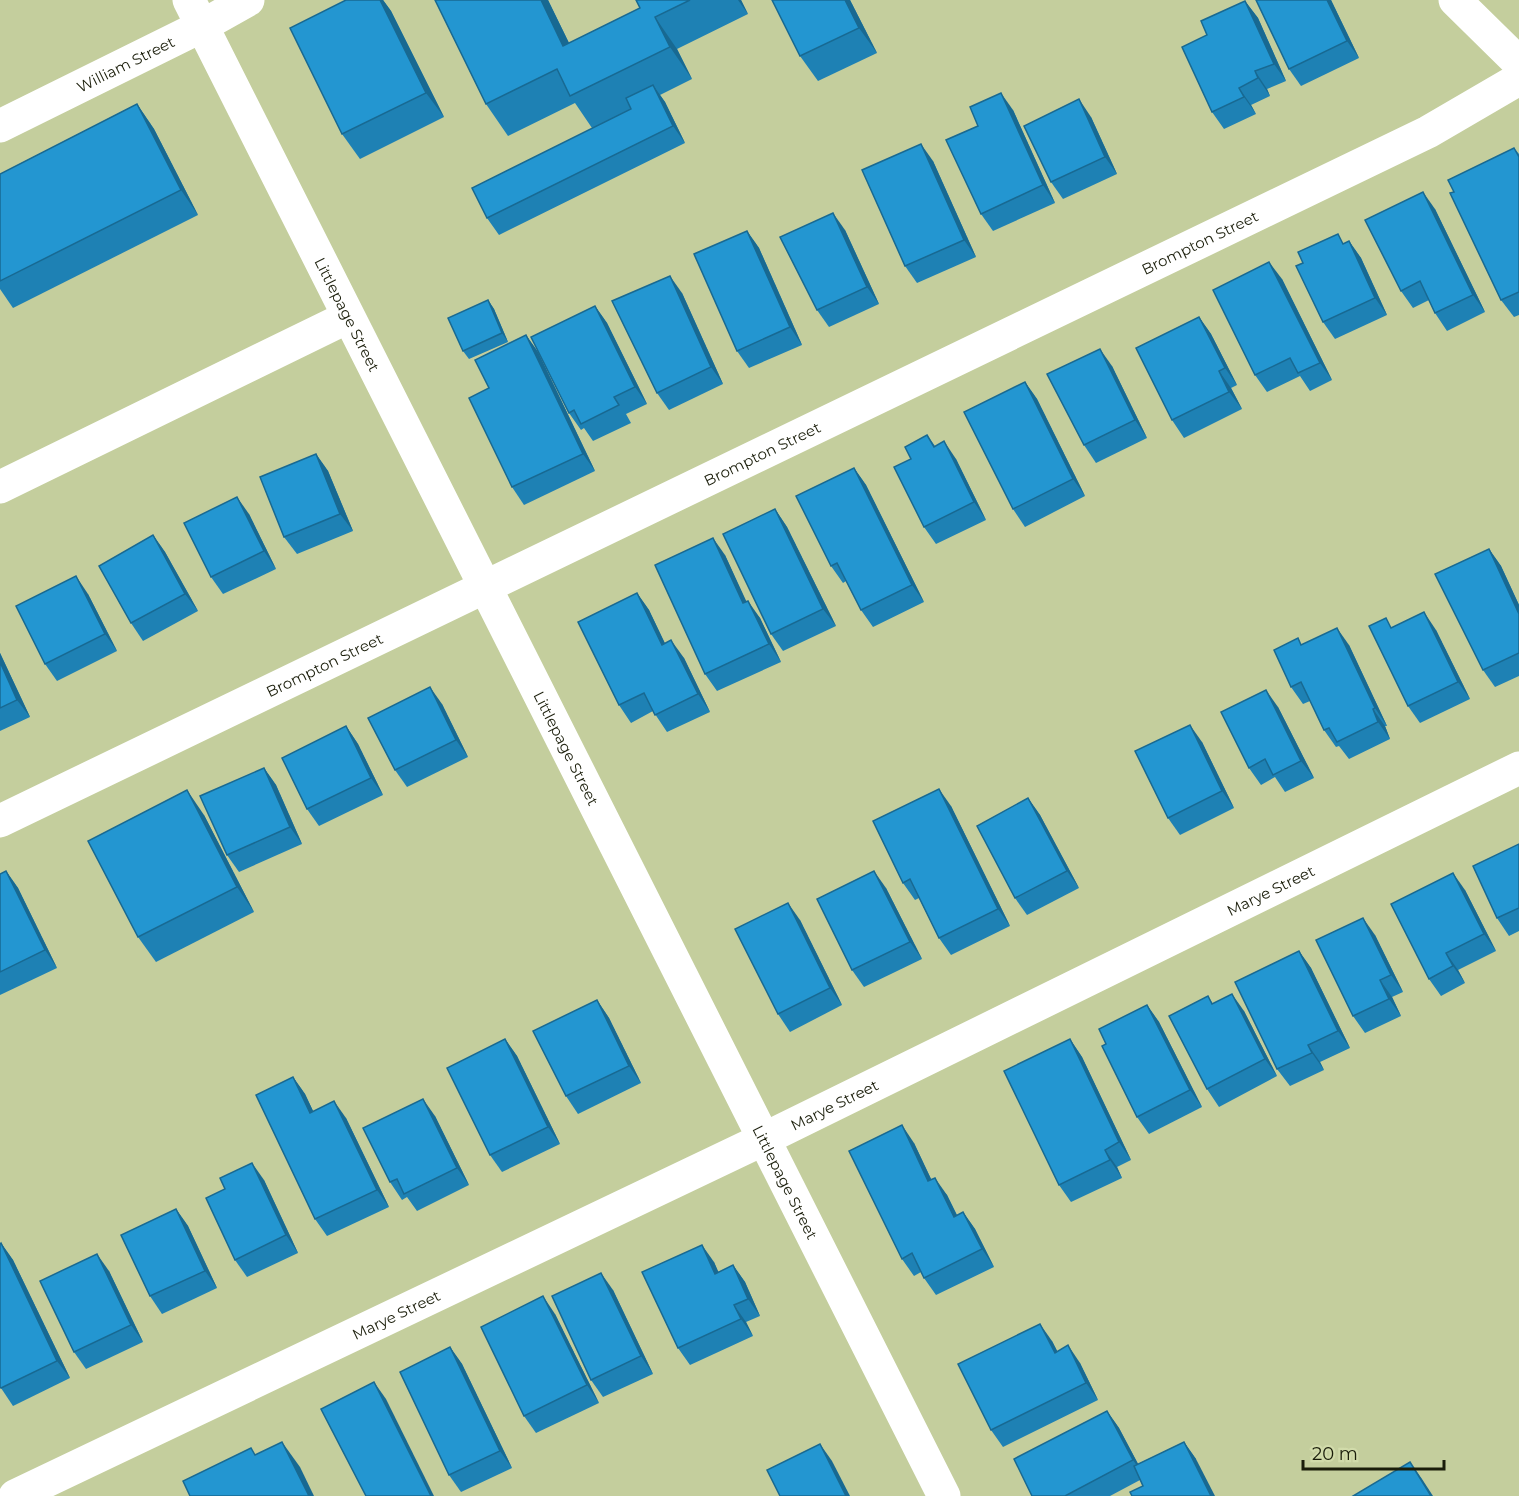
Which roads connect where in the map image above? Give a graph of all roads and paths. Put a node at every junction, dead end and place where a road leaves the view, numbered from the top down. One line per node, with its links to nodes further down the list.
1 (248, 0): 3 (street, William Street)
2 (1455, 0): 4 (street)
3 (195, 13): 6 (street, William Street); 7 (street, Littlepage Street)
4 (1519, 63)
5 (1519, 79): 9 (street, Brompton Street)
6 (0, 126)
7 (348, 317): 8 (street); 9 (street, Littlepage Street)
8 (0, 487)
9 (485, 587): 11 (street, Brompton Street); 12 (street, Littlepage Street)
10 (1519, 768): 12 (street, Marye Street)
11 (0, 821)
12 (764, 1139): 13 (street, Marye Street); 14 (street, Littlepage Street)
13 (15, 1496)
14 (944, 1496)

